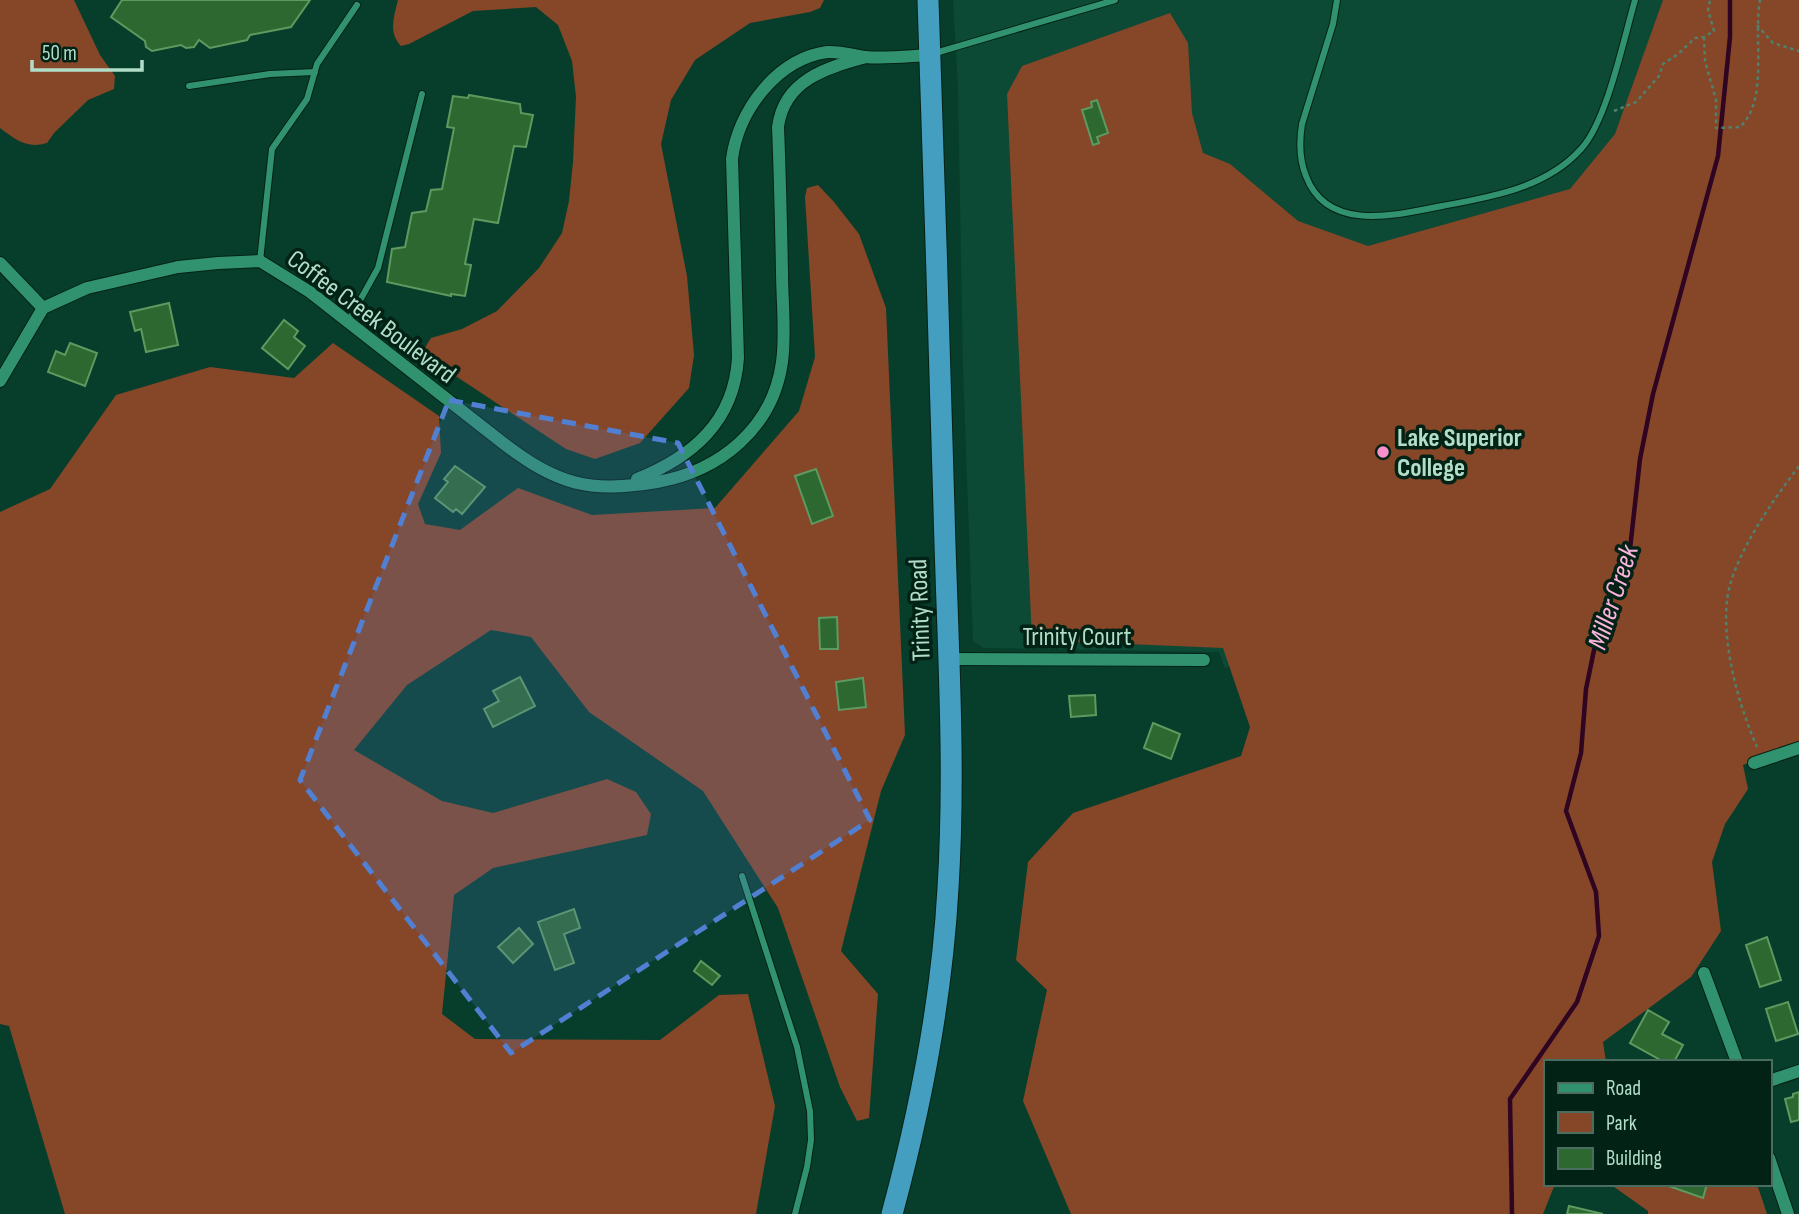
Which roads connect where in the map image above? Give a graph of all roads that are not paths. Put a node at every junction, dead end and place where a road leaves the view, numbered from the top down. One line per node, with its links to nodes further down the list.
1 (928, 0): 6 (highway, Trinity Road)
2 (1115, 0): 6 (lane)
3 (1337, 0): 4 (lane)
4 (1635, 0)
5 (356, 5): 8 (lane)
6 (930, 55): 7 (street, Coffee Creek Boulevard); 17 (highway, Trinity Road)
7 (866, 57): 16 (street, Coffee Creek Boulevard); 16 (street, Coffee Creek Boulevard)
8 (315, 72): 9 (lane); 11 (lane)
9 (189, 86)
10 (422, 94): 14 (lane)
11 (260, 261): 13 (street, Coffee Creek Boulevard); 14 (street, Coffee Creek Boulevard)
12 (0, 263): 13 (street)
13 (43, 308): 15 (street)
14 (348, 322): 16 (street, Coffee Creek Boulevard)
15 (0, 381)
16 (616, 486)
17 (948, 659): 18 (street, Trinity Court); 28 (highway, Trinity Road)
18 (1205, 660)
19 (1799, 748): 20 (street)
20 (1758, 761)
21 (742, 876): 27 (lane)
22 (1704, 973): 23 (street)
23 (1736, 1060)
24 (1799, 1071): 25 (street)
25 (1771, 1080)
26 (1771, 1164): 29 (street)
27 (795, 1214)
28 (892, 1214)
29 (1788, 1214)

